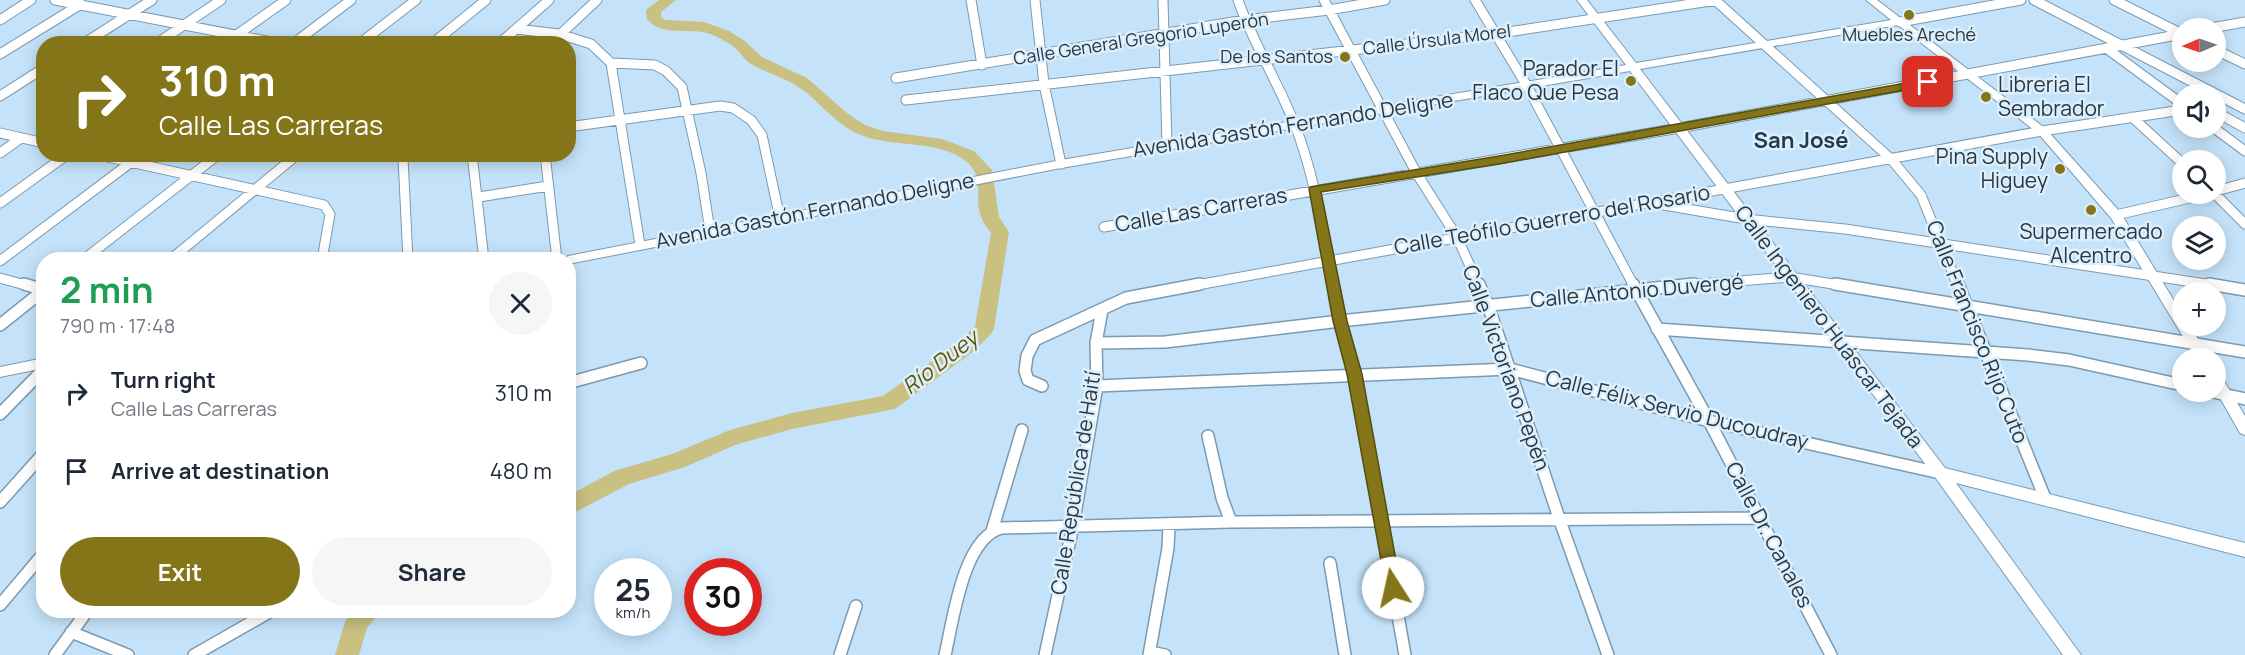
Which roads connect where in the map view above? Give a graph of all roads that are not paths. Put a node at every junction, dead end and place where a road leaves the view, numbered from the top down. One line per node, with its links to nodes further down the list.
1 (31, 0): 29 (street)
2 (55, 0): 25 (street)
3 (87, 0): 25 (street)
4 (152, 0): 28 (street)
5 (221, 0): 34 (street)
6 (286, 0): 43 (street)
7 (351, 0): 44 (street)
8 (416, 0): 45 (street)
9 (486, 0): 46 (street)
10 (549, 0): 37 (street)
11 (597, 0): 38 (street)
12 (971, 0): 61 (street)
13 (1035, 0): 56 (street)
14 (1163, 0): 39 (street)
15 (1238, 0): 30 (street)
16 (1382, 0): 26 (street, Calle General Gregorio Luperón)
17 (1475, 0): 40 (street, Calle Dr. Canales)
18 (1582, 0): 31 (main road, Calle Ingeniero Huáscar Tejada)
19 (1716, 0): 31 (street, Calle Úrsula Morel); 51 (street, Calle Francisco Rijo Cuto)
20 (1871, 0): 32 (main road)
21 (1965, 0): 27 (street)
22 (2020, 0): 27 (street, Avenida Gastón Fernando Deligne)
23 (2034, 0): 52 (street)
24 (2114, 0): 36 (street)
25 (79, 5): 28 (street); 55 (street)
26 (1326, 5): 30 (street, Calle General Gregorio Luperón); 54 (street, Calle Victoriano Pepén)
27 (1978, 9): 32 (street, Avenida Gastón Fernando Deligne)
28 (129, 15): 34 (street); 41 (street)
29 (0, 20)
30 (1245, 20): 39 (street, Calle General Gregorio Luperón); 58 (street)
31 (1597, 20): 40 (street, Calle Úrsula Morel); 62 (main road, Calle Ingeniero Huáscar Tejada)
32 (1900, 22): 51 (main road, Avenida Gastón Fernando Deligne); 65 (main road)
33 (2245, 22): 35 (street)
34 (183, 25): 42 (street); 43 (street)
35 (2226, 25)
36 (2172, 29)
37 (516, 30): 38 (street); 47 (street)
38 (559, 34): 48 (street)
39 (1164, 34): 56 (street, Calle General Gregorio Luperón); 63 (street)
40 (1496, 34): 54 (street, Calle Úrsula Morel); 68 (street, Calle Dr. Canales)
41 (96, 36)
42 (167, 36)
43 (235, 36)
44 (304, 36)
45 (369, 36)
46 (442, 36)
47 (509, 36)
48 (565, 36)
49 (2172, 36): 52 (street, Calle Las Carreras)
50 (576, 40): 59 (street)
51 (1764, 45): 62 (main road, Avenida Gastón Fernando Deligne); 73 (street, Calle Francisco Rijo Cuto)
52 (2120, 46): 53 (street, Calle Las Carreras); 74 (street)
53 (2106, 48): 65 (street, Calle Las Carreras); 70 (street)
54 (1349, 50): 58 (street, Calle Úrsula Morel); 78 (street, Calle Victoriano Pepén)
55 (0, 54)
56 (1041, 55): 61 (street, Calle General Gregorio Luperón); 67 (street)
57 (2226, 55): 60 (street)
58 (1266, 59): 63 (street, Calle Úrsula Morel); 83 (street)
59 (610, 63): 77 (street); 82 (street)
60 (2245, 64)
61 (982, 65): 66 (street, Calle General Gregorio Luperón)
62 (1634, 69): 68 (main road, Avenida Gastón Fernando Deligne); 85 (main road, Calle Ingeniero Huáscar Tejada)
63 (1165, 70): 67 (street, Calle Úrsula Morel); 92 (street)
64 (36, 73): 69 (street)
65 (1969, 75): 73 (street, Calle Las Carreras); 87 (main road)
66 (896, 78)
67 (1044, 84): 71 (street, Calle Úrsula Morel); 105 (street)
68 (1527, 86): 78 (main road, Avenida Gastón Fernando Deligne); 93 (street, Calle Dr. Canales)
69 (0, 96)
70 (2172, 97)
71 (906, 100)
72 (2245, 100): 74 (street)
73 (1826, 101): 85 (street, Calle Las Carreras); 97 (street, Calle Francisco Rijo Cuto)
74 (2232, 102): 75 (street); 76 (street)
75 (2226, 103)
76 (2245, 109)
77 (688, 110): 82 (street); 121 (street); 125 (street)
78 (1383, 111): 83 (main road, Avenida Gastón Fernando Deligne); 106 (street, Calle Victoriano Pepén)
79 (2172, 111): 80 (street, Calle Teófilo Guerrero del Rosario)
80 (2133, 117): 87 (street, Calle Teófilo Guerrero del Rosario); 96 (street)
81 (2226, 118): 86 (street)
82 (618, 120): 84 (street); 127 (street)
83 (1295, 126): 92 (main road, Avenida Gastón Fernando Deligne); 111 (street)
84 (576, 127)
85 (1679, 128): 93 (street, Calle Las Carreras); 113 (main road, Calle Ingeniero Huáscar Tejada)
86 (2245, 128)
87 (2042, 131): 97 (street, Calle Teófilo Guerrero del Rosario); 120 (main road)
88 (0, 133): 90 (street)
89 (2226, 137): 94 (street)
90 (21, 138): 91 (street); 95 (street)
91 (36, 141)
92 (1167, 145): 105 (main road, Avenida Gastón Fernando Deligne)
93 (1561, 149): 106 (street, Calle Las Carreras); 119 (street, Calle Dr. Canales)
94 (2245, 151)
95 (0, 153)
96 (2172, 154)
97 (1891, 159): 113 (street, Calle Teófilo Guerrero del Rosario); 128 (street, Calle Francisco Rijo Cuto)
98 (57, 162): 116 (street)
99 (131, 162): 107 (street); 137 (street)
100 (209, 162): 107 (street)
101 (288, 162): 110 (street)
102 (405, 162): 132 (street)
103 (473, 162): 114 (street)
104 (546, 162): 109 (street)
105 (1061, 164): 121 (main road, Avenida Gastón Fernando Deligne)
106 (1417, 174): 111 (street, Calle Las Carreras); 126 (street, Calle Victoriano Pepén)
107 (192, 175): 110 (street); 129 (street)
108 (2245, 183): 112 (street)
109 (548, 186): 114 (street); 134 (street)
110 (256, 189): 130 (street); 131 (street)
111 (1315, 189): 124 (street, Calle Las Carreras); 136 (street)
112 (2226, 189)
113 (1724, 190): 117 (street, Calle Teófilo Guerrero del Rosario); 122 (main road, Calle Ingeniero Huáscar Tejada)
114 (479, 197): 133 (street)
115 (2172, 202): 120 (street)
116 (0, 203)
117 (1649, 203): 119 (street, Calle Teófilo Guerrero del Rosario); 122 (street)
118 (2226, 204): 123 (street)
119 (1595, 212): 126 (street, Calle Teófilo Guerrero del Rosario); 142 (street, Calle Dr. Canales)
120 (2115, 215): 138 (main road)
121 (780, 219): 125 (main road, Avenida Gastón Fernando Deligne)
122 (1746, 219): 128 (street); 139 (main road, Calle Ingeniero Huáscar Tejada)
123 (2245, 224)
124 (1104, 227)
125 (710, 231): 127 (main road, Avenida Gastón Fernando Deligne)
126 (1457, 237): 136 (street, Calle Teófilo Guerrero del Rosario); 145 (street, Calle Victoriano Pepén)
127 (640, 245): 135 (main road, Avenida Gastón Fernando Deligne)
128 (1942, 245): 138 (street); 146 (street, Calle Francisco Rijo Cuto)
129 (93, 252)
130 (181, 252)
131 (323, 252)
132 (408, 252)
133 (483, 252)
134 (556, 252)
135 (576, 258)
136 (1328, 259): 148 (street, Calle Teófilo Guerrero del Rosario); 149 (street)
137 (0, 261)
138 (2152, 276): 143 (street); 147 (main road)
139 (1790, 277): 142 (street, Calle Antonio Duvergé); 146 (street, Calle Antonio Duvergé); 154 (main road, Calle Ingeniero Huáscar Tejada)
140 (0, 278): 141 (street)
141 (36, 288)
142 (1637, 289): 145 (street, Calle Antonio Duvergé); 151 (street, Calle Dr. Canales)
143 (2245, 290)
144 (36, 296): 150 (street)
145 (1488, 305): 149 (street, Calle Antonio Duvergé); 161 (street, Calle Victoriano Pepén)
146 (1966, 305): 155 (street, Calle Antonio Duvergé); 157 (street, Calle Francisco Rijo Cuto)
147 (2172, 308)
148 (1102, 310): 153 (street, Calle República de Haití); 167 (street, Calle Teófilo Guerrero del Rosario)
149 (1340, 321): 153 (street, Calle Antonio Duvergé); 163 (street)
150 (0, 325)
151 (1657, 329): 154 (street); 173 (street, Calle Dr. Canales)
152 (2190, 336): 155 (main road)
153 (1096, 342): 168 (street, Calle República de Haití)
154 (1841, 342): 157 (street); 178 (main road, Calle Ingeniero Huáscar Tejada)
155 (2195, 344): 156 (main road); 158 (street, Calle Antonio Duvergé)
156 (2197, 348)
157 (1987, 351): 166 (street); 179 (street, Calle Francisco Rijo Cuto)
158 (2245, 352)
159 (640, 363): 165 (street)
160 (36, 365): 162 (main road)
161 (1510, 369): 163 (street, Calle Félix Servio Ducoudray); 173 (street, Calle Félix Servio Ducoudray); 183 (street, Calle Victoriano Pepén)
162 (0, 372)
163 (1354, 374): 168 (street, Calle Félix Servio Ducoudray); 182 (street)
164 (36, 377): 172 (street)
165 (576, 380)
166 (2172, 383)
167 (1042, 386)
168 (1097, 386): 186 (street, Calle República de Haití)
169 (2226, 395): 170 (street)
170 (2245, 399)
171 (2225, 402): 174 (main road)
172 (0, 414)
173 (1708, 421): 178 (street, Calle Félix Servio Ducoudray); 181 (street, Calle Dr. Canales)
174 (2245, 429)
175 (1022, 430): 187 (street)
176 (1208, 435): 184 (street)
177 (36, 462): 180 (street)
178 (1940, 473): 179 (main road, Calle Félix Servio Ducoudray); 208 (main road, Calle Ingeniero Huáscar Tejada)
179 (2045, 498): 188 (main road, Calle Félix Servio Ducoudray)
180 (0, 502)
181 (1760, 518): 183 (street); 207 (street, Calle Dr. Canales)
182 (1381, 521): 183 (street); 184 (street); 205 (street)
183 (1560, 521): 206 (street, Calle Victoriano Pepén)
184 (1232, 522): 185 (street)
185 (1169, 525): 186 (street); 196 (street)
186 (1074, 526): 187 (street); 202 (street, Calle República de Haití)
187 (988, 534): 201 (street)
188 (2245, 550)
189 (36, 562): 191 (street)
190 (1330, 563): 204 (street)
191 (0, 605)
192 (855, 606): 200 (street)
193 (82, 618): 195 (street)
194 (259, 618): 199 (street)
195 (71, 632): 197 (street); 198 (street)
196 (1149, 653): 203 (street)
197 (55, 655)
198 (128, 655)
199 (194, 655)
200 (840, 655)
201 (945, 655)
202 (1045, 655)
203 (1165, 655)
204 (1345, 655)
205 (1405, 655)
206 (1608, 655)
207 (1831, 655)
208 (2073, 655)

